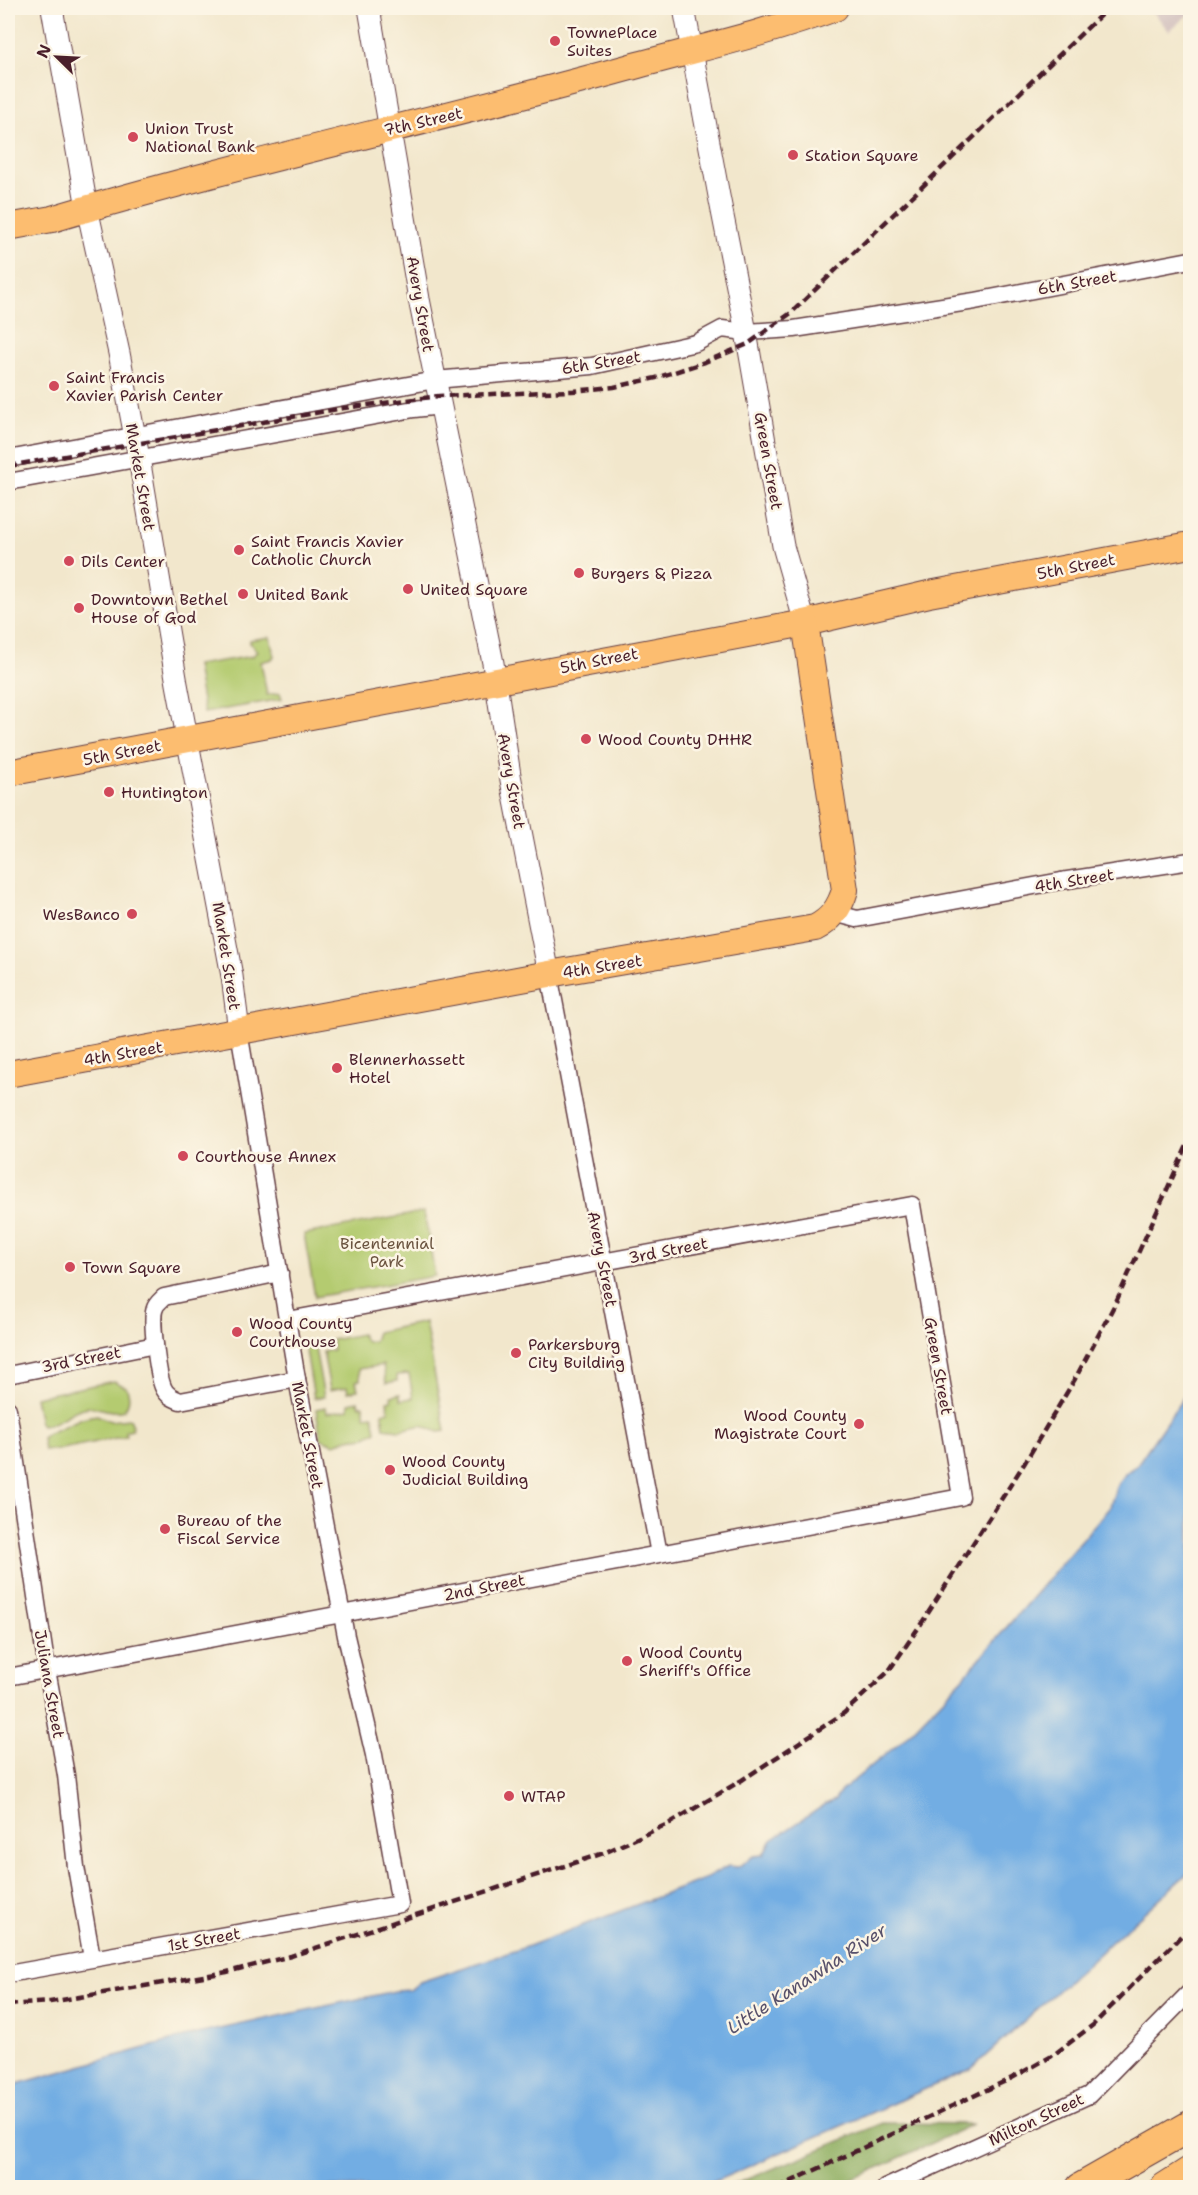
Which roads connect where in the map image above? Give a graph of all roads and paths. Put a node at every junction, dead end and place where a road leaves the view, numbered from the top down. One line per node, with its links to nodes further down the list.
1 (52, 8): 7 (street, Market Street)
2 (369, 8): 6 (street, Avery Street)
3 (684, 8): 5 (street, Green Street)
4 (835, 8): 5 (main road, 7th Street)
5 (692, 51): 6 (main road, 7th Street); 10 (street, Green Street)
6 (390, 129): 7 (main road, 7th Street); 11 (street, Avery Street)
7 (87, 208): 8 (main road, 7th Street); 13 (street, Market Street)
8 (8, 227)
9 (1191, 261): 10 (street, 6th Street)
10 (747, 332): 11 (street, 6th Street); 18 (street, Green Street)
11 (435, 380): 12 (street, Avery Street); 13 (street, 6th Street)
12 (441, 406): 14 (street); 19 (street, Avery Street)
13 (134, 436): 14 (street, Market Street); 15 (street, 6th Street)
14 (139, 458): 16 (street); 20 (street, Market Street)
15 (8, 459)
16 (8, 482)
17 (1191, 545): 18 (main road, 5th Street)
18 (805, 622): 19 (main road, 5th Street); 23 (main road, Green Street)
19 (495, 681): 20 (main road, 5th Street); 24 (street, Avery Street)
20 (188, 739): 21 (main road, 5th Street); 25 (street, Market Street)
21 (8, 773)
22 (1191, 861): 23 (street, 4th Street)
23 (834, 913): 24 (main road, 4th Street)
24 (549, 974): 25 (main road, 4th Street); 28 (street, Avery Street)
25 (239, 1031): 26 (main road, 4th Street); 29 (street, Market Street)
26 (8, 1074)
27 (917, 1235): 28 (street, 3rd Street); 35 (street, Green Street)
28 (603, 1262): 30 (street, 3rd Street); 36 (street, Avery Street)
29 (280, 1273): 30 (street, Market Street); 31 (street)
30 (288, 1320): 33 (street, Market Street)
31 (155, 1345): 32 (street, 3rd Street); 33 (street)
32 (8, 1375)
33 (297, 1379): 37 (street, Market Street)
34 (8, 1409): 38 (street, Juliana Street)
35 (961, 1497): 36 (street, 2nd Street)
36 (659, 1554): 37 (street, 2nd Street)
37 (342, 1614): 38 (street, 2nd Street); 40 (street, Market Street)
38 (47, 1670): 39 (street, 2nd Street); 41 (street, Juliana Street)
39 (8, 1677)
40 (400, 1904): 41 (street, 1st Street)
41 (92, 1958): 42 (street, 1st Street)
42 (8, 1974)
43 (1191, 1992): 46 (street, Milton Street)
44 (1191, 2126): 47 (highway)
45 (1191, 2172): 48 (highway)
46 (885, 2187)
47 (1081, 2187)
48 (1165, 2187)

